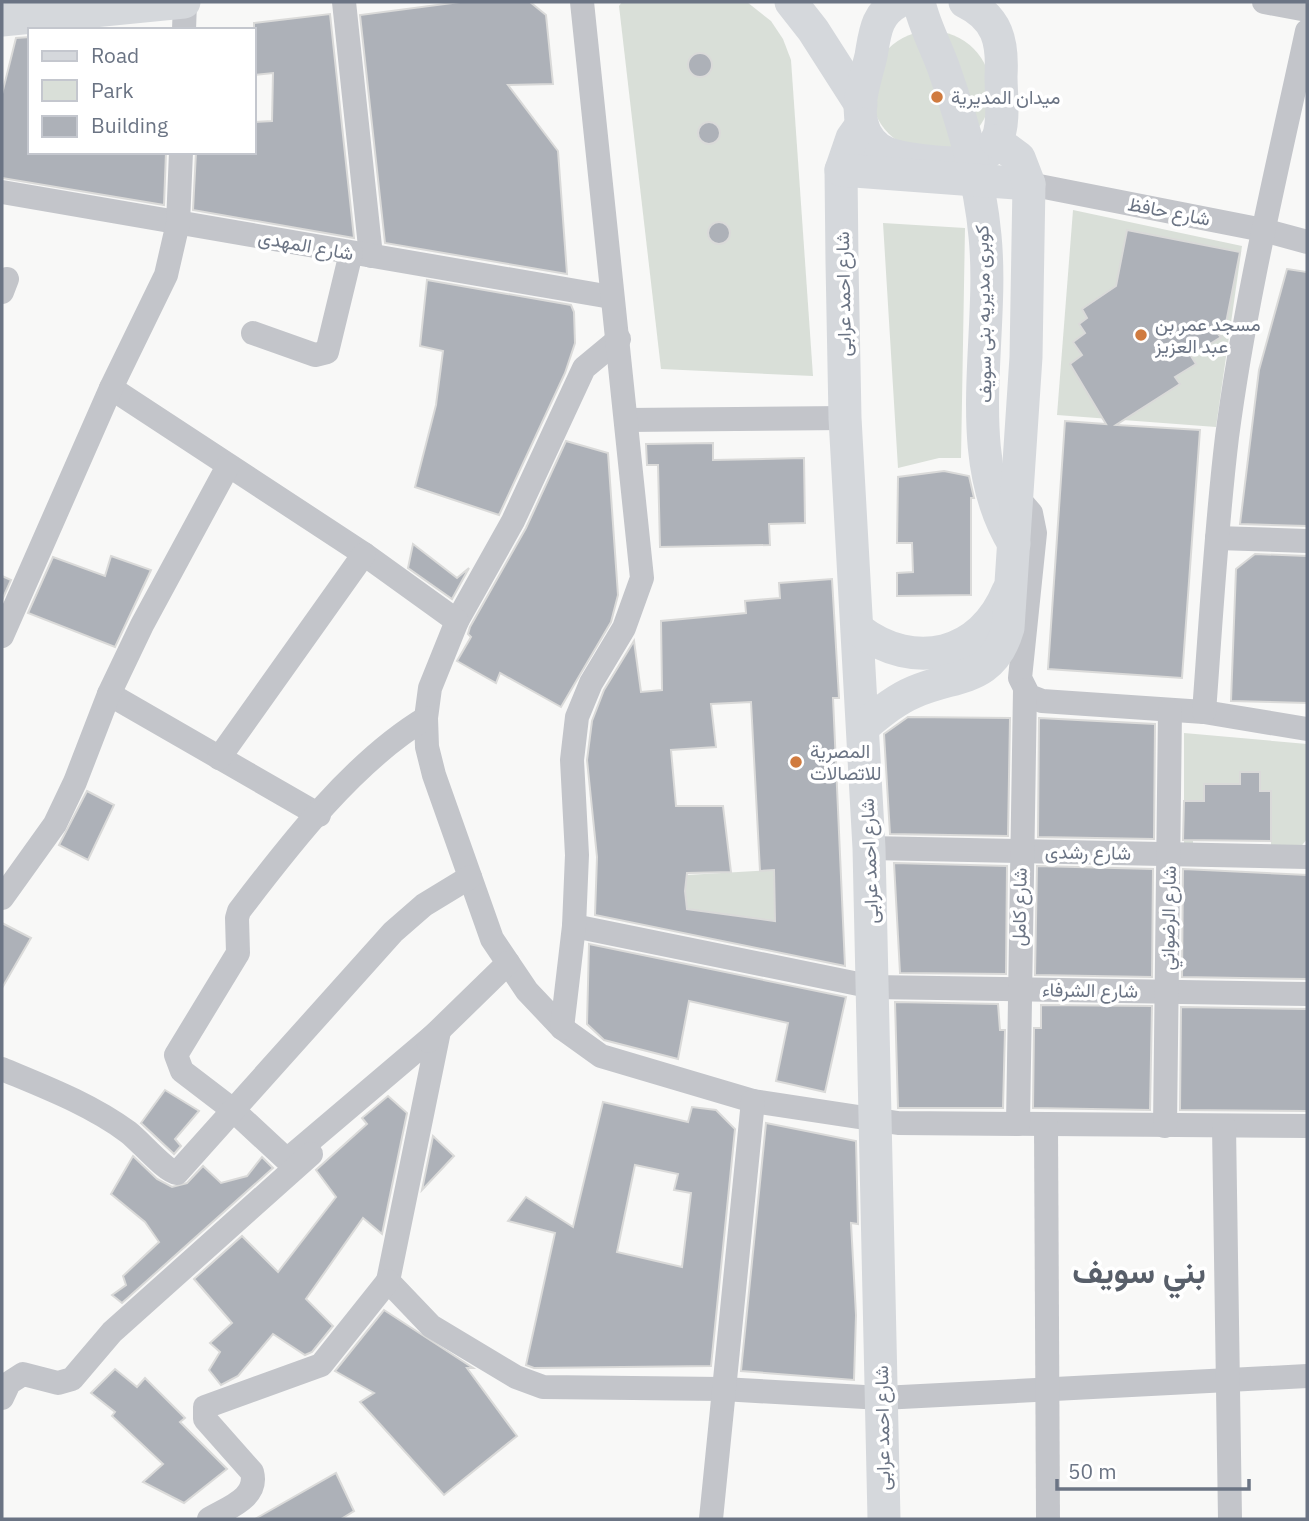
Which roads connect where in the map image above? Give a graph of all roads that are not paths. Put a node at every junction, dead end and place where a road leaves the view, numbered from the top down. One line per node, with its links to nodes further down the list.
1 (185, 2): 9 (main road); 12 (street)
2 (344, 2): 23 (street)
3 (582, 2): 24 (street)
4 (791, 2): 14 (main road)
5 (919, 2): 34 (main road, كوبرى مديريه بنى سويف)
6 (965, 2): 15 (main road)
7 (1264, 2): 10 (street)
8 (887, 4): 14 (main road, شارع احمد عرابى)
9 (103, 6): 11 (main road)
10 (1307, 10)
11 (2, 20)
12 (184, 28)
13 (1307, 31): 21 (street)
14 (861, 114): 15 (main road); 17 (main road, شارع احمد عرابى)
15 (996, 141): 18 (main road)
16 (181, 154): 20 (street)
17 (841, 170): 18 (main road); 28 (main road, شارع احمد عرابى)
18 (1030, 184): 21 (street, شارع حافظ); 31 (main road)
19 (2, 192): 20 (street, شارع المهدى)
20 (178, 223): 23 (street, شارع المهدى); 27 (street)
21 (1264, 230): 22 (street, شارع حافظ); 32 (street)
22 (1307, 242)
23 (361, 255): 24 (street, شارع المهدى); 25 (street)
24 (611, 297): 26 (street)
25 (253, 333)
26 (619, 339): 29 (street); 37 (street)
27 (111, 388): 30 (street); 39 (street)
28 (845, 418): 29 (street); 38 (main road, شارع احمد عرابى)
29 (626, 420): 55 (street)
30 (228, 466): 35 (street); 41 (street)
31 (1018, 498): 34 (main road); 40 (street, شارع كامل)
32 (1217, 538): 33 (street); 43 (street)
33 (1307, 541)
34 (1016, 546): 36 (main road)
35 (364, 554): 37 (street); 47 (street)
36 (1011, 583): 38 (main road); 45 (main road)
37 (457, 621): 44 (street)
38 (859, 630): 45 (main road, شارع احمد عرابى)
39 (2, 636)
40 (1025, 690): 42 (street); 50 (street, شارع كامل)
41 (109, 694): 47 (street); 54 (street)
42 (1170, 710): 43 (street); 51 (street, شارع الرضواني)
43 (1204, 712): 46 (street)
44 (426, 718): 48 (street); 53 (street)
45 (864, 726): 49 (main road, شارع احمد عرابى)
46 (1307, 729)
47 (219, 758): 48 (street)
48 (319, 815): 65 (street)
49 (869, 848): 50 (street, شارع رشدى); 57 (main road, شارع احمد عرابى)
50 (1020, 851): 51 (street, شارع رشدى); 58 (street, شارع كامل)
51 (1168, 854): 52 (street, شارع رشدى); 59 (street, شارع الرضواني)
52 (1307, 857)
53 (470, 877): 56 (street); 65 (street)
54 (2, 898)
55 (574, 926): 57 (street, شارع الشرفاء); 61 (street)
56 (508, 963): 61 (street); 62 (street)
57 (873, 987): 58 (street, شارع الشرفاء); 66 (main road, شارع احمد عرابى)
58 (1018, 989): 59 (street, شارع الشرفاء); 67 (street, شارع كامل)
59 (1167, 991): 60 (street, شارع الشرفاء); 69 (street, شارع الرضواني)
60 (1307, 994)
61 (562, 1028): 64 (street)
62 (439, 1031): 65 (street); 72 (street); 77 (street)
63 (3, 1073): 65 (street)
64 (753, 1101): 66 (street); 75 (street)
65 (233, 1110)
66 (877, 1122): 67 (street); 78 (main road, شارع احمد عرابى)
67 (1018, 1125): 68 (street)
68 (1046, 1125): 69 (street); 76 (street)
69 (1165, 1126): 70 (street)
70 (1224, 1126): 71 (street); 74 (street)
71 (1307, 1126)
72 (388, 1281): 75 (street); 79 (street)
73 (1307, 1376): 74 (street)
74 (1228, 1380): 76 (street); 83 (street)
75 (722, 1389): 78 (street); 80 (street)
76 (1048, 1390): 78 (street); 82 (street)
77 (2, 1398)
78 (882, 1398): 81 (main road, شارع احمد عرابى)
79 (209, 1519)
80 (710, 1519)
81 (884, 1519)
82 (1048, 1519)
83 (1230, 1519)

